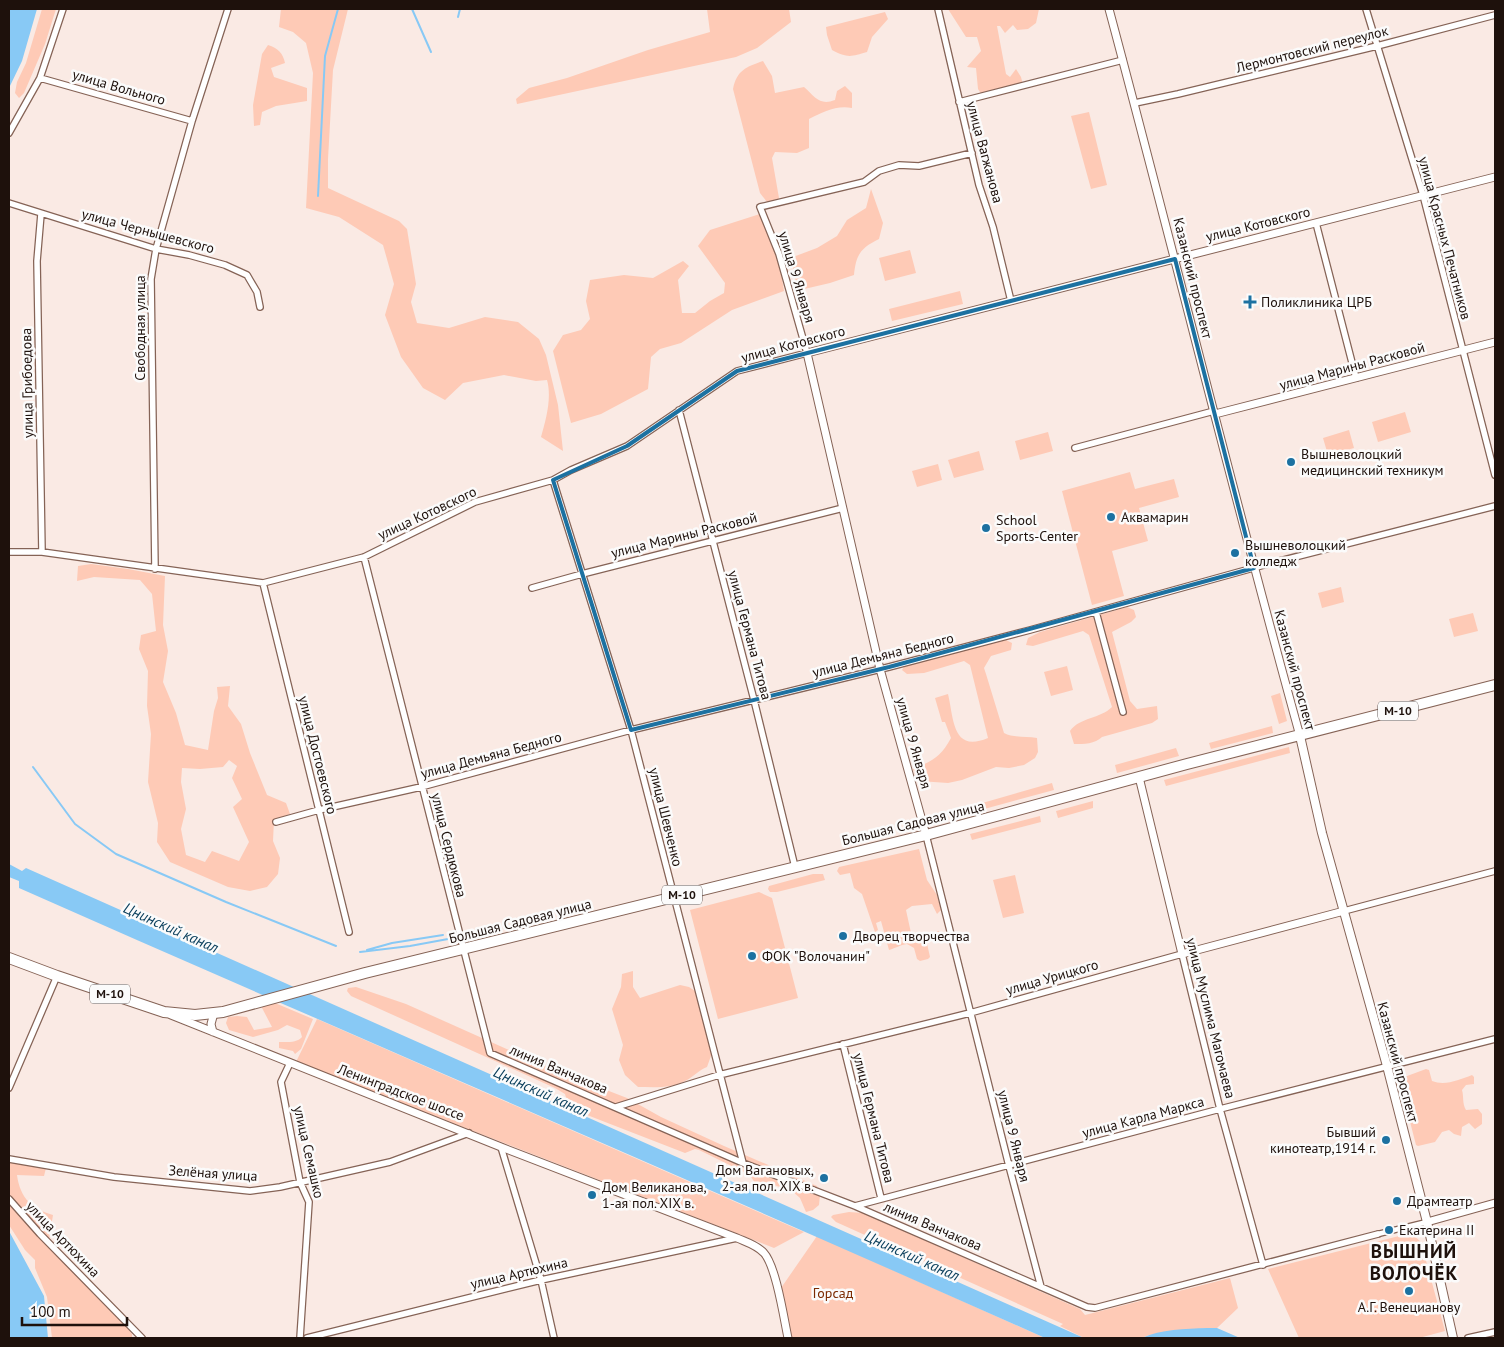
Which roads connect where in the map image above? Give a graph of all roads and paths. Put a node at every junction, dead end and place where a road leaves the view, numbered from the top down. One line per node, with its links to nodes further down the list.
1 (63, 9): 9 (street)
2 (228, 9): 12 (street, Свободная улица)
3 (938, 9): 10 (street, улица Вагжанова)
4 (1109, 9): 8 (street, Казанский проспект)
5 (1366, 9): 7 (street, улица Красных Печатников)
6 (1495, 15): 7 (street, Лермонтовский переулок)
7 (1377, 46): 11 (street, Лермонтовский переулок); 16 (street, улица Красных Печатников)
8 (1123, 60): 10 (street); 11 (street, Казанский проспект)
9 (40, 78): 12 (street, улица Вольного); 13 (street)
10 (959, 102): 14 (street, улица Вагжанова)
11 (1135, 103): 21 (street, Казанский проспект)
12 (192, 121): 20 (street, Свободная улица)
13 (9, 132)
14 (972, 153): 22 (street, улица Вагжанова); 26 (street, улица 9 Января)
15 (1495, 177): 16 (street, улица Котовского)
16 (1423, 195): 19 (street, улица Котовского); 25 (street, улица Красных Печатников)
17 (9, 203): 18 (street, улица Чернышевского)
18 (41, 214): 20 (street, улица Чернышевского); 37 (street, улица Грибоедова)
19 (1316, 223): 21 (street, улица Котовского); 27 (street)
20 (156, 249): 23 (street, улица Чернышевского); 40 (street, Свободная улица)
21 (1174, 259): 22 (street, улица Котовского); 29 (street, Казанский проспект)
22 (1011, 301): 26 (street, улица Котовского)
23 (260, 307)
24 (1495, 342): 25 (street, улица Марины Расковой)
25 (1462, 351): 27 (street, улица Марины Расковой); 31 (street, улица Красных Печатников)
26 (807, 353): 28 (street, улица Котовского); 34 (street, улица 9 Января)
27 (1356, 378): 29 (street, улица Марины Расковой)
28 (679, 410): 32 (street, улица Котовского); 35 (street, улица Германа Титова)
29 (1215, 412): 30 (street, улица Марины Расковой); 39 (street, Казанский проспект)
30 (1075, 448)
31 (1495, 475)
32 (553, 480): 38 (street, улица Котовского); 41 (street, улица Шевченко)
33 (1495, 506): 39 (street, улица Демьяна Бедного)
34 (843, 508): 35 (street, улица Марины Расковой); 45 (street, улица 9 Января)
35 (712, 541): 41 (street, улица Марины Расковой); 47 (street, улица Германа Титова)
36 (9, 552): 37 (street, улица Котовского)
37 (42, 552): 40 (street, улица Котовского)
38 (364, 556): 42 (street, улица Котовского); 52 (street, улица Сердюкова)
39 (1254, 568): 44 (street, улица Демьяна Бедного); 50 (street, Казанский проспект)
40 (155, 569): 42 (street, улица Котовского)
41 (582, 574): 43 (street, улица Марины Расковой); 49 (street, улица Шевченко)
42 (263, 583): 53 (street, улица Достоевского)
43 (532, 588)
44 (1096, 612): 45 (street, улица Демьяна Бедного); 48 (street)
45 (880, 669): 47 (street, улица Демьяна Бедного); 55 (street, улица 9 Января)
46 (1495, 685): 50 (highway, Большая Садовая улица / М-10)
47 (754, 700): 49 (street, улица Демьяна Бедного); 56 (street, улица Германа Титова)
48 (1123, 712)
49 (631, 730): 52 (street, улица Демьяна Бедного); 58 (street, улица Шевченко)
50 (1300, 736): 51 (highway, Большая Садовая улица / М-10); 59 (main road, Казанский проспект)
51 (1139, 777): 55 (highway, Большая Садовая улица / М-10); 62 (street, улица Муслима Магомаева)
52 (421, 787): 53 (street, улица Демьяна Бедного); 61 (street, улица Сердюкова)
53 (319, 810): 54 (street, улица Демьяна Бедного); 60 (street, улица Достоевского)
54 (276, 822)
55 (926, 835): 56 (highway, Большая Садовая улица / М-10); 67 (street, улица 9 Января)
56 (795, 867): 58 (highway, Большая Садовая улица / М-10)
57 (1495, 871): 59 (street, улица Урицкого)
58 (674, 897): 61 (highway, Большая Садовая улица / М-10); 74 (street, улица Шевченко)
59 (1344, 911): 62 (street, улица Урицкого); 73 (main road, Казанский проспект)
60 (349, 932)
61 (463, 949): 66 (highway, Большая Садовая улица / М-10); 71 (street, улица Сердюкова)
62 (1182, 954): 67 (street, улица Урицкого); 77 (street, улица Муслима Магомаева)
63 (9, 958): 64 (highway, Ленинградское шоссе / М-10)
64 (57, 976): 65 (highway, Ленинградское шоссе / М-10); 75 (street)
65 (164, 1012): 66 (highway, М-10); 68 (street, Ленинградское шоссе)
66 (214, 1013): 68 (street)
67 (970, 1013): 70 (street, улица Урицкого); 82 (street, улица 9 Января)
68 (213, 1032): 72 (street, Ленинградское шоссе)
69 (1495, 1039): 73 (street, улица Карла Маркса)
70 (842, 1044): 74 (street, улица Урицкого); 84 (street, улица Германа Титова)
71 (490, 1053): 76 (street, линия Ванчакова)
72 (290, 1063): 78 (street, Ленинградское шоссе); 83 (street, улица Семашко)
73 (1387, 1066): 77 (street, улица Карла Маркса); 88 (main road, Казанский проспект)
74 (719, 1074): 76 (street, улица Урицкого); 81 (street, улица Шевченко)
75 (9, 1088)
76 (616, 1107): 81 (street, линия Ванчакова)
77 (1220, 1109): 82 (street, улица Карла Маркса); 91 (street, улица Муслима Магомаева)
78 (469, 1133): 79 (street, Ленинградское шоссе); 83 (street, Зелёная улица)
79 (501, 1147): 90 (street, Ленинградское шоссе); 92 (street)
80 (9, 1159): 83 (street, Зелёная улица)
81 (742, 1163): 87 (street, линия Ванчакова)
82 (1009, 1166): 84 (street, улица Карла Маркса); 93 (street, улица 9 Января)
83 (300, 1182): 96 (street, улица Семашко)
84 (881, 1198): 87 (street, улица Карла Маркса)
85 (9, 1199): 95 (street, улица Артюхина)
86 (1495, 1203): 88 (street)
87 (855, 1206): 93 (street, линия Ванчакова)
88 (1427, 1222): 89 (street); 100 (main road, Казанский проспект)
89 (1378, 1234): 91 (street, линия Ванчакова)
90 (737, 1238): 92 (street, улица Артюхина); 99 (street, Ленинградское шоссе)
91 (1263, 1265): 93 (street, линия Ванчакова)
92 (541, 1280): 97 (street, улица Артюхина); 98 (street)
93 (1041, 1286)
94 (1495, 1332): 101 (street)
95 (142, 1338)
96 (300, 1338)
97 (307, 1338)
98 (554, 1338)
99 (788, 1338)
100 (1453, 1338)
101 (1468, 1338)

